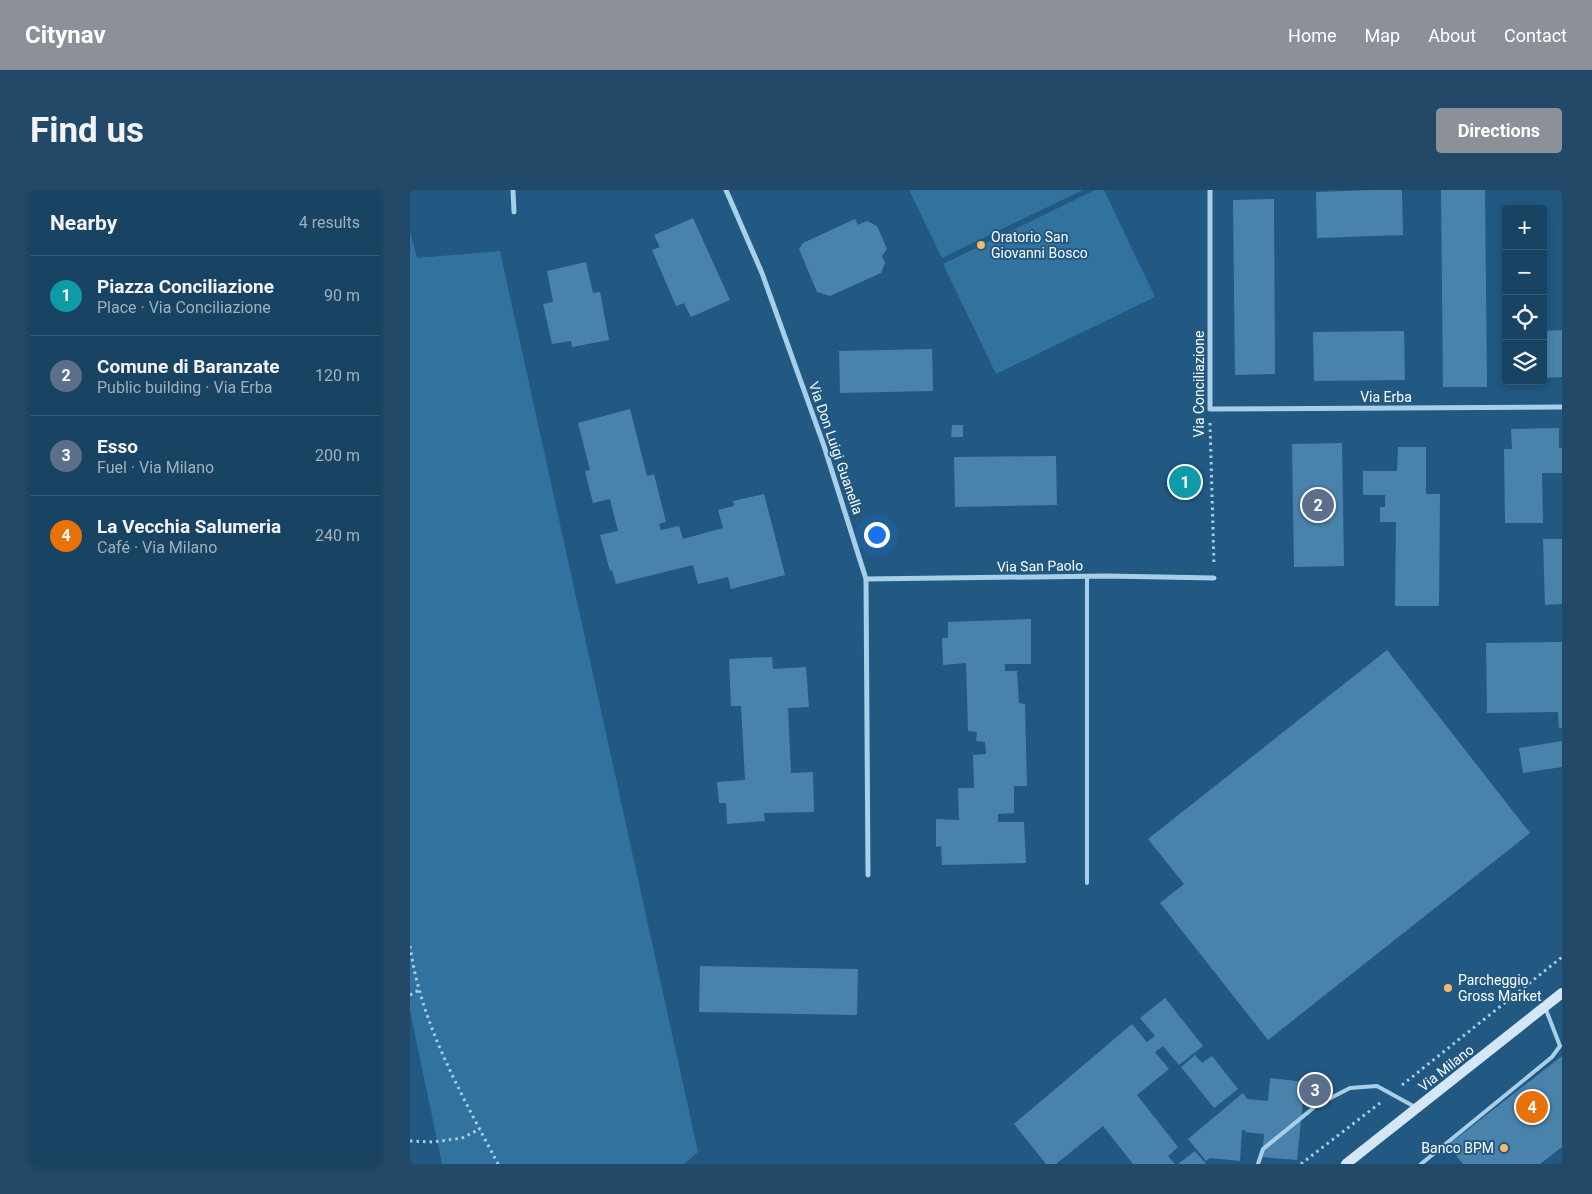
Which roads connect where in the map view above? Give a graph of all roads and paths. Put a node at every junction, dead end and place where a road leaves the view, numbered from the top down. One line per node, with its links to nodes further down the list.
1 (513, 190): 4 (street)
2 (726, 190): 9 (street, Via Don Luigi Guanella)
3 (1210, 190): 6 (street, Via Conciliazione)
4 (514, 212)
5 (1562, 407): 6 (street, Via Erba)
6 (1210, 409): 8 (path, Via Conciliazione)
7 (1087, 576): 8 (street, Via San Paolo); 9 (street, Via San Paolo); 11 (lane)
8 (1214, 578)
9 (866, 579): 10 (street, Via Don Luigi Guanella)
10 (868, 874)
11 (1088, 882)
12 (410, 946): 14 (path)
13 (1562, 957): 19 (path)
14 (419, 990): 16 (path); 21 (path)
15 (1562, 993): 18 (street, Via Milano)
16 (410, 996)
17 (1562, 999): 18 (street)
18 (1545, 1007): 20 (street, Via Milano); 27 (lane)
19 (1391, 1094): 20 (lane); 25 (lane); 26 (path)
20 (1417, 1108): 23 (street, Via Milano)
21 (480, 1129): 22 (path); 24 (path)
22 (410, 1141)
23 (1351, 1163)
24 (498, 1164)
25 (1258, 1164)
26 (1301, 1164)
27 (1421, 1164)

